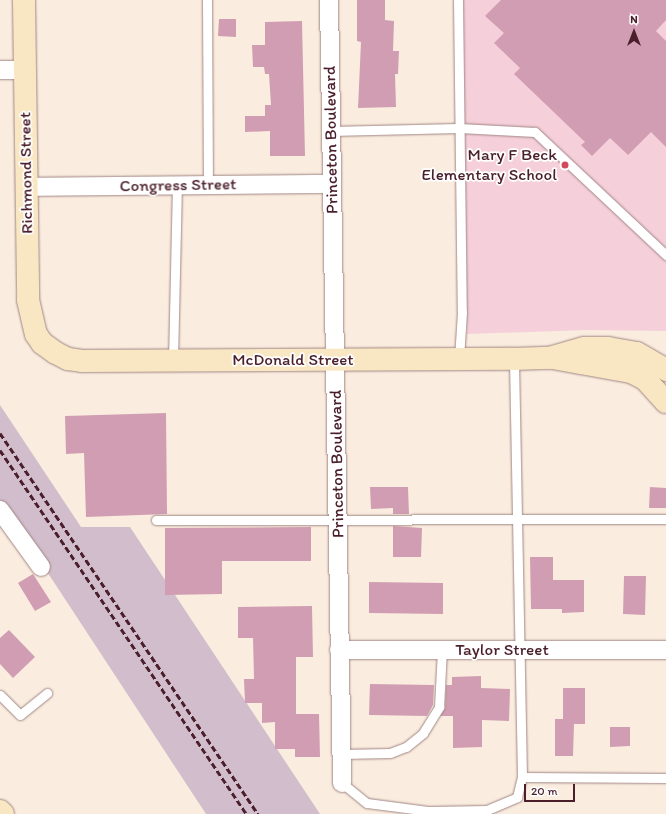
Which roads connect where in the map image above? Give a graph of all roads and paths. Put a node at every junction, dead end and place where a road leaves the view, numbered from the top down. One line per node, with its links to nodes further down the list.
1 (24, 0): 6 (street, Richmond Street)
2 (207, 0): 10 (lane)
3 (329, 0): 8 (street, Princeton Boulevard)
4 (458, 0): 7 (lane)
5 (0, 70): 6 (street)
6 (24, 70): 12 (street, Richmond Street)
7 (459, 128): 8 (lane); 13 (lane); 16 (lane)
8 (330, 131): 11 (street, Princeton Boulevard)
9 (177, 184): 10 (street, Congress Street); 12 (street, Congress Street); 18 (lane)
10 (208, 184): 11 (street, Congress Street)
11 (331, 184): 19 (street, Princeton Boulevard)
12 (26, 187): 14 (street, Richmond Street)
13 (666, 255)
14 (42, 343): 18 (street, McDonald Street)
15 (549, 358): 17 (street, McDonald Street); 20 (street, McDonald Street); 21 (street, McDonald Street)
16 (459, 359): 17 (street, McDonald Street); 19 (street, McDonald Street)
17 (514, 359): 23 (lane)
18 (173, 360): 19 (street, McDonald Street)
19 (335, 360): 26 (street, Princeton Boulevard)
20 (666, 370)
21 (664, 393)
22 (0, 510): 27 (street)
23 (516, 519): 24 (lane); 26 (lane); 28 (lane)
24 (666, 519)
25 (156, 520): 26 (lane)
26 (338, 520): 29 (street, Princeton Boulevard)
27 (41, 567)
28 (518, 649): 30 (street, Taylor Street); 31 (street, Taylor Street); 35 (lane)
29 (338, 650): 30 (street, Taylor Street); 34 (street, Princeton Boulevard)
30 (442, 650): 34 (lane)
31 (666, 650)
32 (46, 693): 33 (lane)
33 (0, 695)
34 (341, 754): 37 (street, Princeton Boulevard)
35 (522, 777): 36 (lane); 37 (lane)
36 (666, 778)
37 (342, 783)
38 (0, 811): 39 (street)
39 (3, 814)

